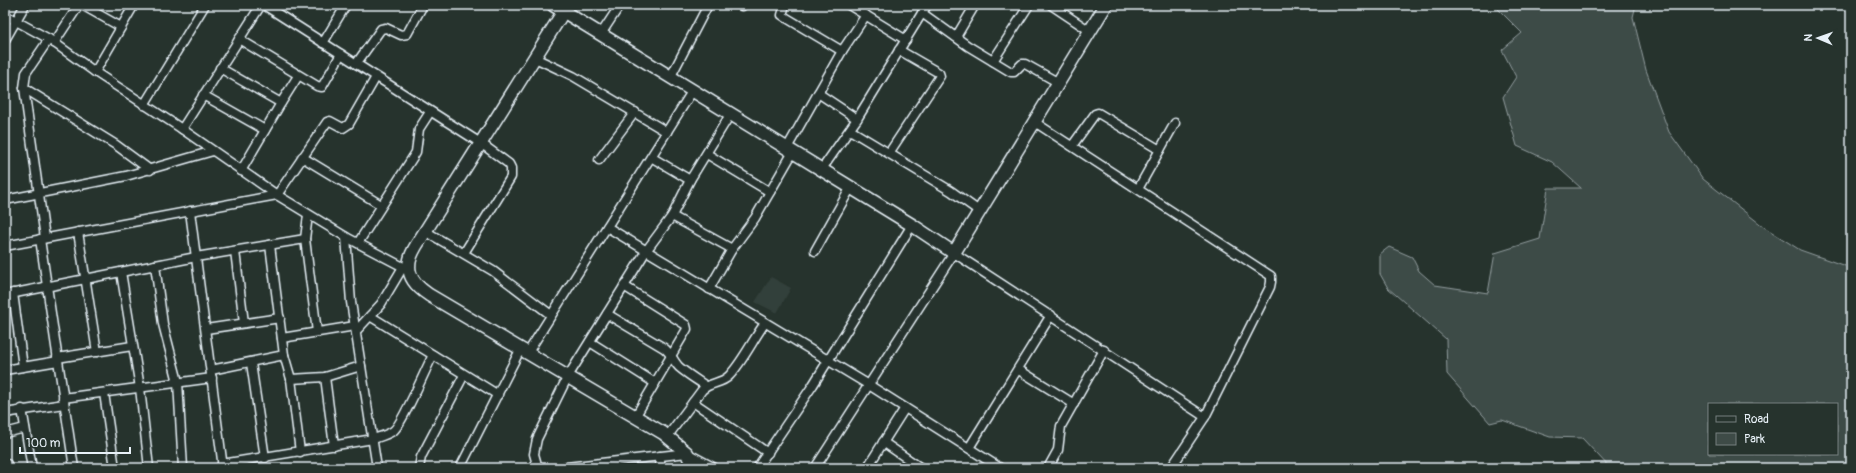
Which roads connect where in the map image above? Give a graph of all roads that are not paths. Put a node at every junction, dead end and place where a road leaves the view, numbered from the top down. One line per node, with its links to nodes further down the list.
1 (25, 5): 23 (street)
2 (80, 5): 24 (street); 31 (street)
3 (134, 5): 24 (street)
4 (205, 5): 50 (street)
5 (261, 5): 28 (street)
6 (264, 5): 32 (street)
7 (346, 5): 32 (street)
8 (423, 5): 38 (street)
9 (553, 5): 19 (street)
10 (620, 5): 26 (street)
11 (708, 5): 42 (street)
12 (785, 5): 34 (street)
13 (849, 5): 22 (street)
14 (927, 5): 20 (street)
15 (975, 5): 27 (street)
16 (1029, 5): 37 (street)
17 (1051, 5): 25 (street)
18 (1106, 5): 25 (street)
19 (566, 8): 26 (street); 36 (street)
20 (922, 13): 27 (street); 30 (street)
21 (5, 15): 23 (street)
22 (866, 15): 30 (street); 34 (street)
23 (15, 21): 29 (street); 31 (street)
24 (121, 27): 40 (street)
25 (1090, 31): 44 (street)
26 (601, 34): 42 (street)
27 (956, 37): 37 (street)
28 (239, 39): 39 (street); 41 (street)
29 (5, 40)
30 (906, 40): 33 (street)
31 (52, 41): 40 (street); 45 (street)
32 (323, 43): 35 (street)
33 (900, 50): 54 (street); 66 (street)
34 (842, 51): 47 (street)
35 (341, 54): 38 (street); 41 (street)
36 (535, 58): 52 (street); 61 (street)
37 (993, 61): 44 (street)
38 (356, 64): 43 (street)
39 (220, 68): 48 (street); 49 (street)
40 (95, 72): 50 (street)
41 (298, 76): 49 (street)
42 (670, 76): 46 (street)
43 (376, 77): 51 (street); 68 (street)
44 (1059, 83): 55 (street)
45 (24, 88): 72 (street); 78 (street)
46 (693, 90): 53 (street); 60 (street)
47 (818, 93): 54 (street); 63 (street)
48 (203, 95): 57 (street); 58 (street)
49 (281, 103): 58 (street)
50 (144, 105): 57 (street)
51 (430, 112): 61 (street); 81 (street)
52 (634, 112): 60 (street); 70 (street)
53 (730, 113): 63 (street); 67 (street)
54 (857, 119): 59 (street)
55 (1033, 121): 62 (street); 83 (street)
56 (1175, 123): 64 (street)
57 (182, 129): 65 (street)
58 (265, 130): 73 (street)
59 (850, 130): 66 (street); 71 (street)
60 (667, 132): 69 (street)
61 (482, 144): 88 (street); 100 (street)
62 (1072, 146): 64 (street); 76 (street)
63 (790, 150): 71 (street); 77 (street)
64 (1160, 150): 76 (street)
65 (213, 151): 72 (street); 73 (street)
66 (889, 153): 83 (street)
67 (707, 154): 74 (street); 77 (street)
68 (302, 157): 79 (street); 81 (street)
69 (651, 157): 74 (street); 87 (street)
70 (599, 160)
71 (822, 169): 75 (street)
72 (150, 170): 78 (street)
73 (241, 171): 79 (street)
74 (690, 180): 85 (street)
75 (851, 187): 86 (street); 99 (street)
76 (1138, 189): 157 (street)
77 (770, 192): 96 (street)
78 (38, 193): 80 (street); 91 (street)
79 (277, 195): 82 (street); 84 (street)
80 (5, 200)
81 (381, 205): 93 (street)
82 (190, 211): 89 (street); 102 (street)
83 (979, 211): 101 (street)
84 (308, 215): 90 (street); 92 (street)
85 (672, 216): 96 (street); 98 (street)
86 (912, 225): 101 (street); 131 (street)
87 (607, 227): 98 (street); 112 (street)
88 (425, 231): 100 (street); 104 (street)
89 (78, 232): 91 (street); 106 (street)
90 (346, 237): 93 (street); 119 (street)
91 (42, 239): 95 (street); 108 (street)
92 (304, 239): 94 (street); 120 (street)
93 (358, 243): 104 (street)
94 (270, 245): 97 (street); 115 (street)
95 (5, 246)
96 (732, 249): 109 (street)
97 (235, 251): 102 (street); 117 (street)
98 (646, 251): 107 (street); 109 (street)
99 (815, 251)
100 (464, 253): 112 (street)
101 (954, 253): 113 (street); 146 (street)
102 (196, 257): 103 (street); 118 (street)
103 (155, 266): 105 (street); 143 (street)
104 (406, 268): 114 (street); 126 (street)
105 (121, 272): 106 (street); 123 (street)
106 (86, 279): 108 (street); 125 (street)
107 (624, 286): 111 (street); 129 (street)
108 (47, 287): 110 (street); 130 (street)
109 (709, 289): 116 (street)
110 (9, 294): 134 (street)
111 (607, 314): 122 (street); 129 (street)
112 (551, 315): 126 (street)
113 (1052, 315): 124 (street); 137 (street)
114 (370, 316): 119 (street); 128 (street)
115 (280, 318): 117 (street); 121 (street)
116 (765, 322): 131 (street); 145 (street)
117 (244, 323): 118 (street)
118 (206, 328): 136 (street)
119 (356, 328): 120 (street); 133 (street)
120 (317, 332): 121 (street)
121 (282, 338): 127 (street)
122 (590, 342): 141 (street); 144 (street)
123 (132, 346): 125 (street); 147 (street)
124 (1104, 350): 152 (street); 157 (street)
125 (97, 352): 130 (street)
126 (524, 352): 141 (street); 149 (street)
127 (284, 355): 132 (street); 142 (street)
128 (433, 355): 138 (street); 161 (street)
129 (672, 356): 144 (street); 145 (street)
130 (58, 360): 134 (street); 150 (street)
131 (828, 361): 146 (street); 167 (street)
132 (251, 362): 136 (street); 169 (street)
133 (361, 366): 139 (street); 161 (street)
134 (23, 367): 135 (street)
135 (5, 370)
136 (210, 370): 140 (street)
137 (1019, 370): 152 (street); 164 (street)
138 (464, 375): 149 (street); 179 (street)
139 (325, 377): 142 (street); 163 (street)
140 (212, 378): 143 (street); 171 (street)
141 (567, 378): 156 (street); 181 (street)
142 (291, 379): 165 (street)
143 (178, 382): 147 (street); 177 (street)
144 (655, 383): 156 (street)
145 (706, 386): 151 (street)
146 (869, 386): 153 (street); 187 (street)
147 (140, 388): 148 (street); 176 (street)
148 (104, 393): 150 (street); 175 (street)
149 (498, 395): 180 (street)
150 (64, 401): 154 (street); 174 (street)
151 (693, 402): 160 (street); 167 (street)
152 (1074, 404): 191 (street)
153 (905, 408): 162 (street); 164 (street)
154 (22, 410): 155 (street); 158 (street)
155 (5, 413)
156 (635, 417): 160 (street)
157 (1205, 417): 192 (street)
158 (25, 428): 159 (street); 173 (street)
159 (5, 433)
160 (667, 437): 166 (street)
161 (372, 439): 163 (street); 178 (street)
162 (883, 442): 188 (street); 189 (street)
163 (334, 446): 165 (street)
164 (969, 448): 190 (street)
165 (300, 452): 169 (street)
166 (687, 453): 168 (street); 184 (street); 185 (street)
167 (768, 453): 186 (street)
168 (660, 456): 182 (street); 183 (street)
169 (265, 458): 171 (street)
170 (5, 464): 172 (street)
171 (222, 466)
172 (7, 468)
173 (32, 468)
174 (74, 468)
175 (115, 468)
176 (149, 468)
177 (183, 468)
178 (377, 468)
179 (419, 468)
180 (460, 468)
181 (538, 468)
182 (558, 468)
183 (660, 468)
184 (692, 468)
185 (715, 468)
186 (757, 468)
187 (815, 468)
188 (867, 468)
189 (921, 468)
190 (1000, 468)
191 (1048, 468)
192 (1172, 468)

